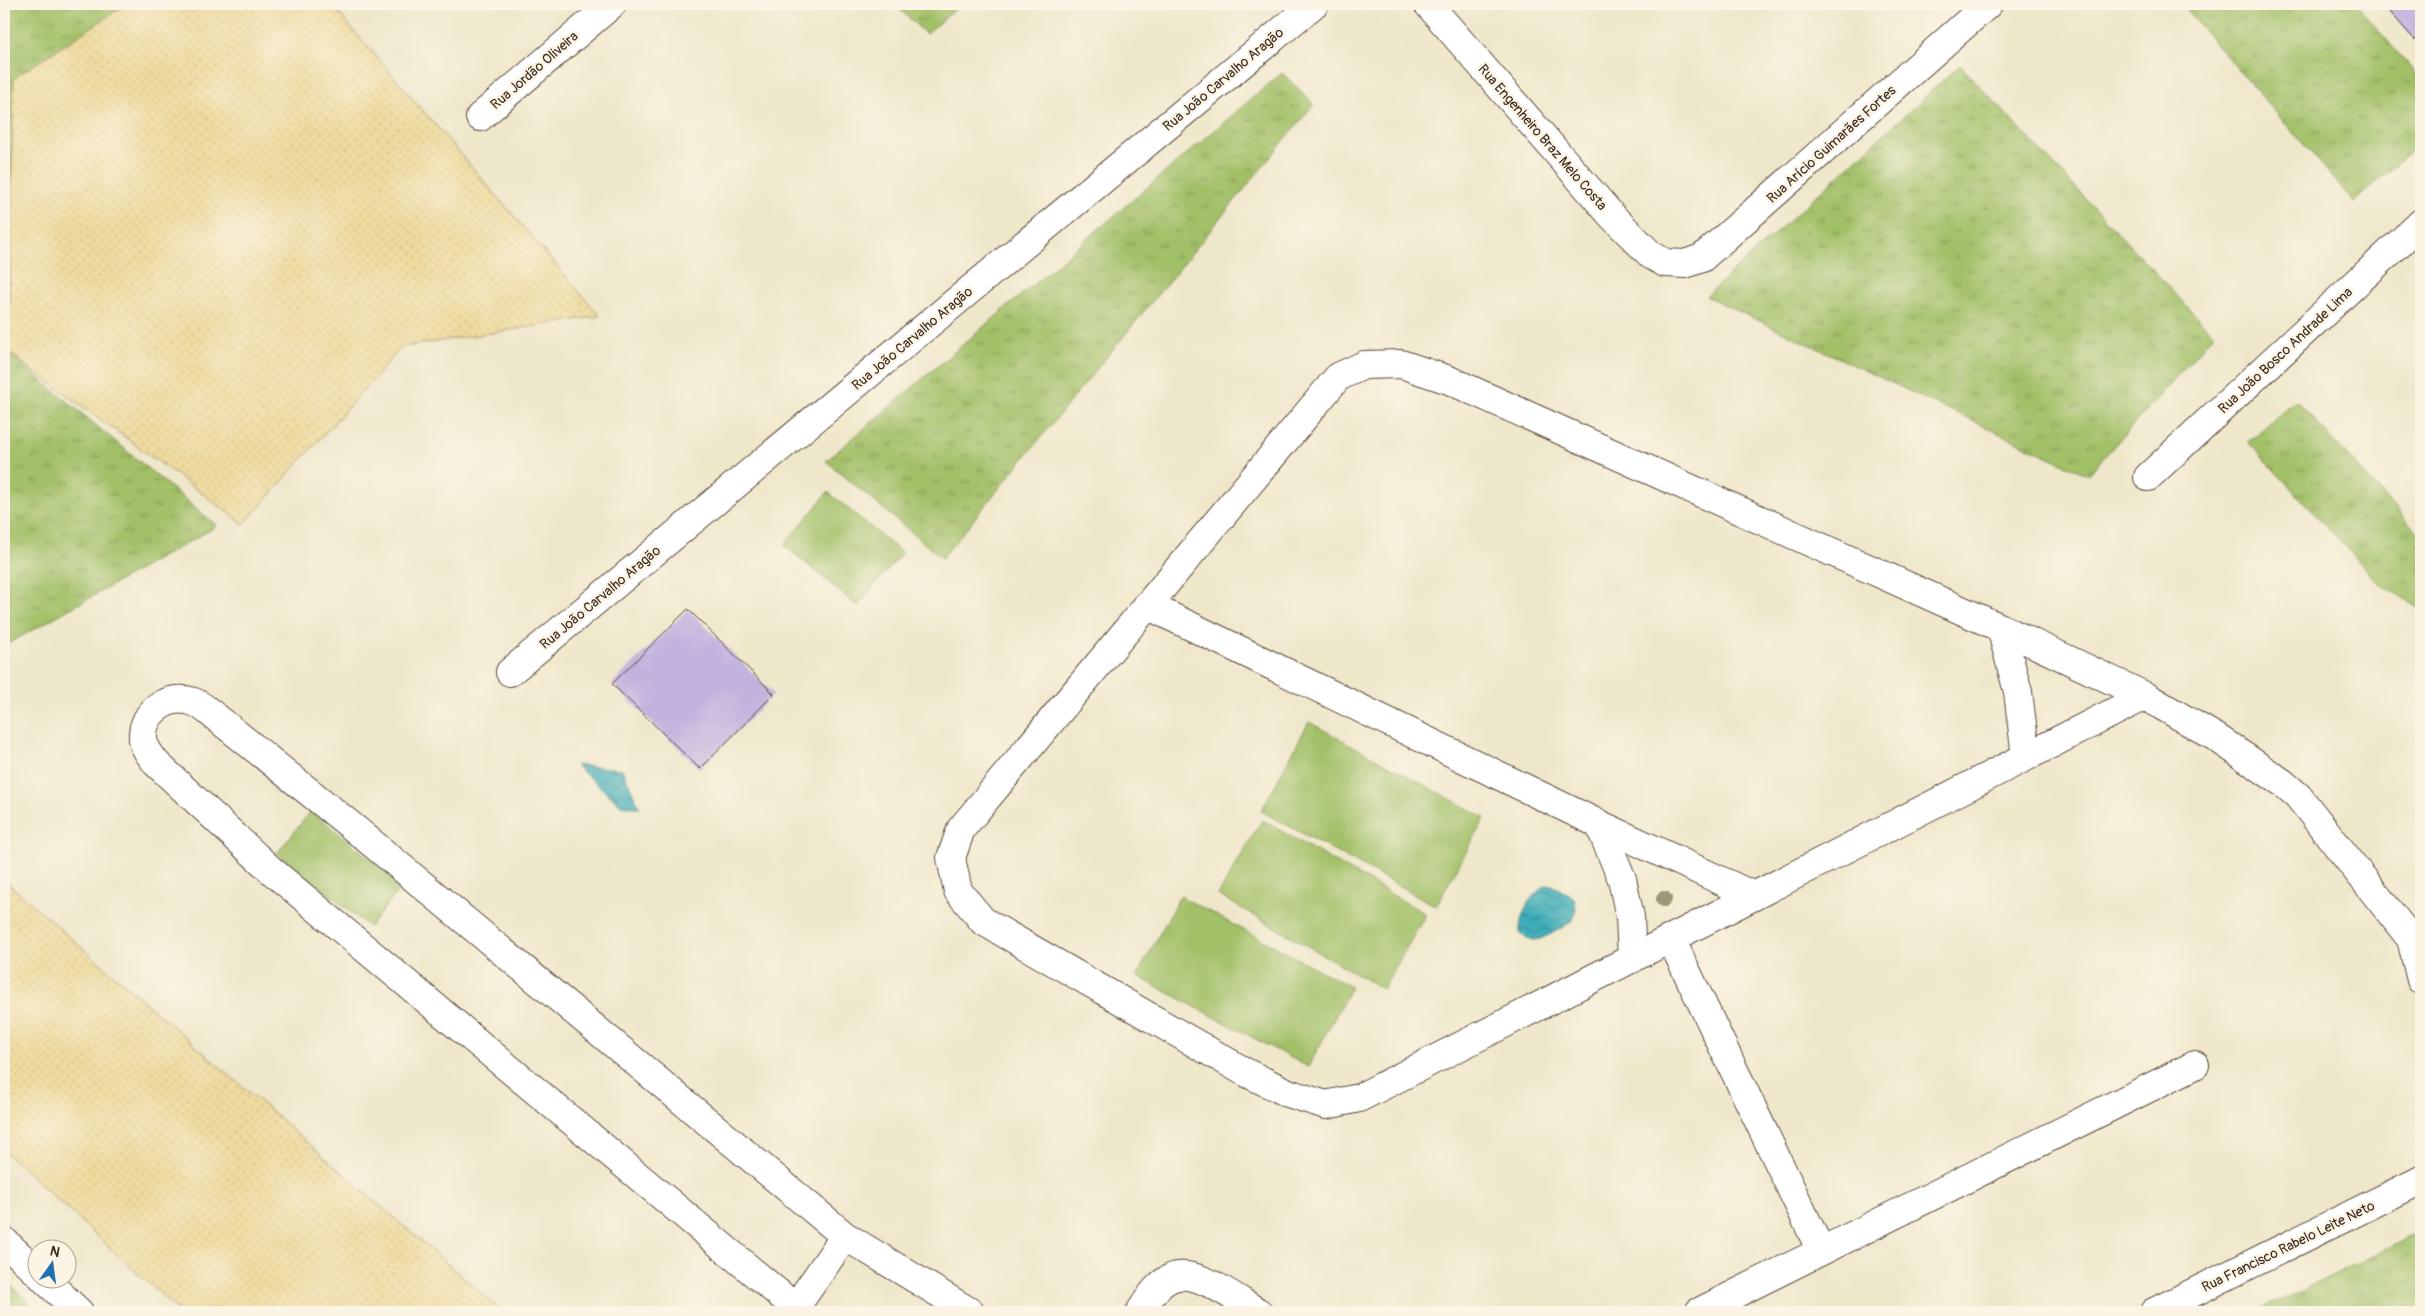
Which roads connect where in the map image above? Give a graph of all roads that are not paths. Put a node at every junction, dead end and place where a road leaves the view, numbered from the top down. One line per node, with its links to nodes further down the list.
1 (612, 4): 5 (street, Rua Jordão Oliveira)
2 (1314, 4): 11 (street, Rua João Carvalho Aragão)
3 (1428, 4): 7 (street, Rua Engenheiro Braz Melo Costa)
4 (1988, 4): 7 (street, Rua Arício Guimarães Fortes)
5 (480, 117)
6 (2421, 223): 8 (street, Rua João Bosco Andrade Lima)
7 (1664, 263)
8 (2148, 478)
9 (1147, 606): 10 (street); 14 (street); 18 (street)
10 (2002, 628): 12 (street); 13 (street)
11 (510, 672)
12 (2145, 696): 13 (street); 17 (street)
13 (2026, 757): 15 (street)
14 (1599, 824): 15 (street); 18 (street)
15 (1754, 896): 16 (street)
16 (1671, 938): 18 (street); 24 (street)
17 (2416, 941): 19 (street)
18 (1632, 958)
19 (2421, 980)
20 (2195, 1064): 24 (street)
21 (2421, 1180): 33 (street, Rua Francisco Rabelo Leite Neto)
22 (845, 1236): 27 (street); 27 (street); 29 (street)
23 (4, 1241): 25 (street)
24 (1821, 1251): 32 (street)
25 (28, 1264)
26 (53, 1288): 28 (street)
27 (798, 1310)
28 (78, 1312)
29 (970, 1312)
30 (1140, 1312): 31 (street)
31 (1258, 1312)
32 (1699, 1312)
33 (2154, 1312)

